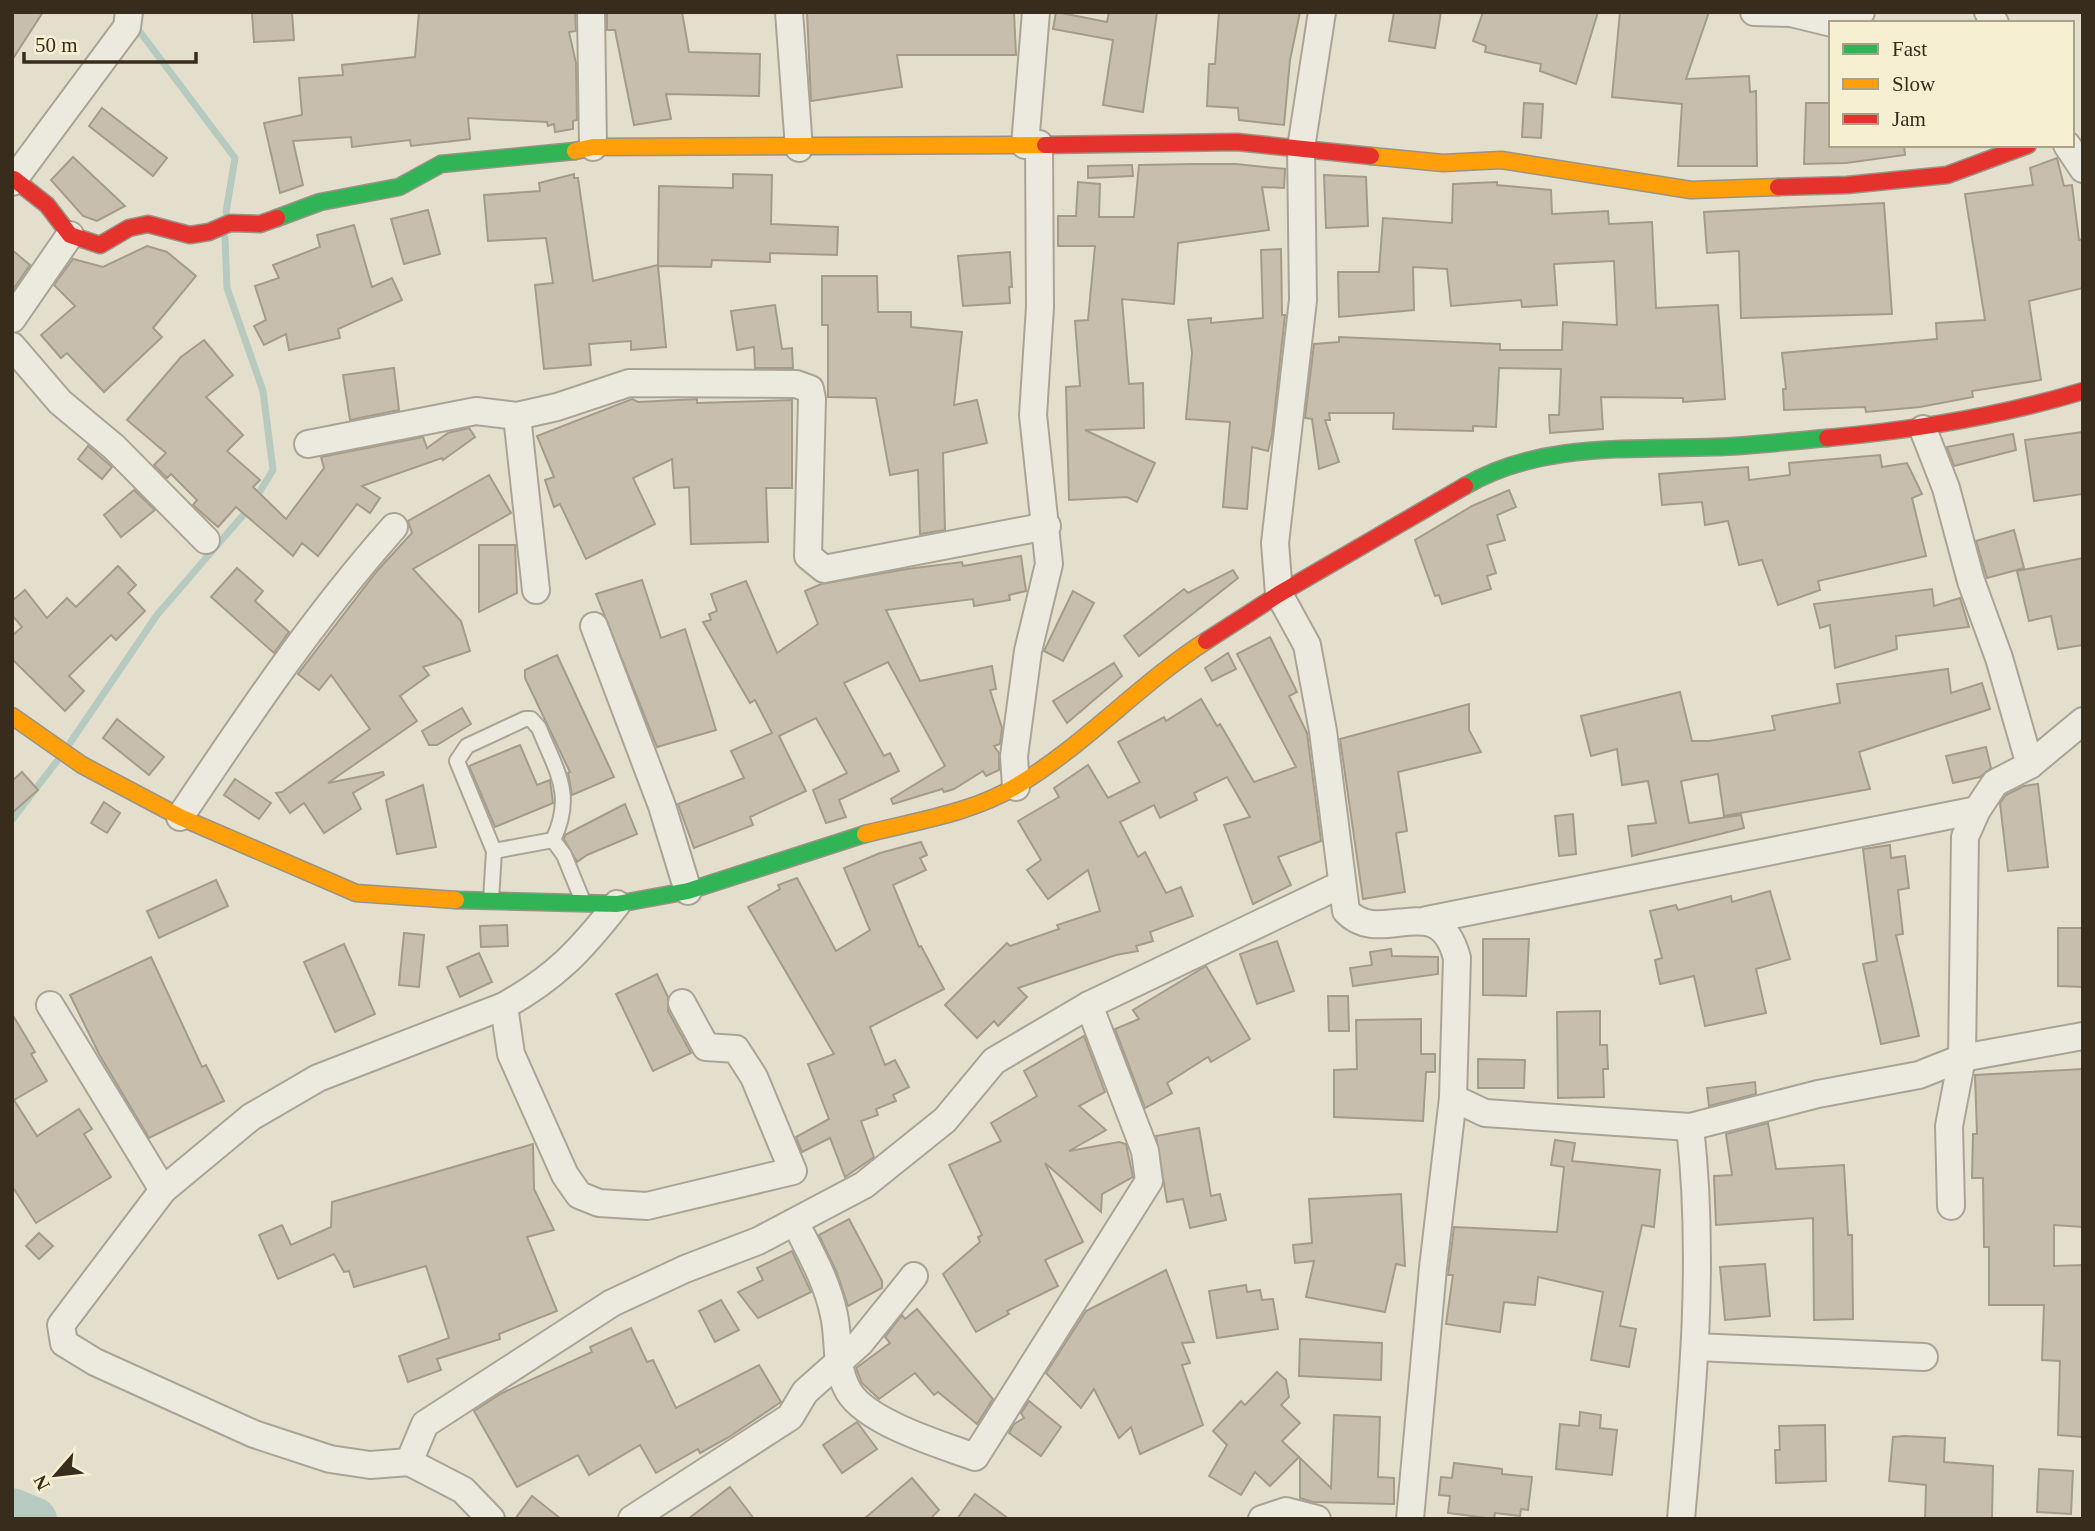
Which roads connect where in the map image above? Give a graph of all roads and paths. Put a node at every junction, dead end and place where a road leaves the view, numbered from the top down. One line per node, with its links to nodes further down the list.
1 (129, 12): 17 (street)
2 (591, 12): 11 (street)
3 (789, 12): 14 (street)
4 (1036, 12): 10 (street)
5 (1322, 12): 15 (street)
6 (1754, 12): 9 (street)
7 (1861, 12): 8 (street)
8 (1844, 21)
9 (1829, 22)
10 (1032, 144): 14 (street); 15 (street); 25 (street)
11 (593, 147): 14 (street); 18 (street)
12 (2023, 147): 15 (street)
13 (2068, 147): 16 (street)
14 (799, 148)
15 (1301, 148): 29 (street)
16 (2083, 169)
17 (13, 180): 18 (street)
18 (71, 234): 19 (street)
19 (12, 320)
20 (12, 346): 27 (street)
21 (2083, 391): 23 (street)
22 (517, 416): 24 (street); 25 (street); 28 (street)
23 (1923, 429): 29 (street); 33 (street)
24 (308, 444)
25 (1047, 526): 34 (street)
26 (394, 527): 36 (street)
27 (206, 540)
28 (536, 590)
29 (1279, 594): 34 (street); 39 (street)
30 (594, 626): 40 (street)
31 (12, 716): 36 (street)
32 (2083, 720): 33 (street)
33 (2030, 765): 35 (street)
34 (1016, 787): 40 (street)
35 (1977, 810): 44 (street); 50 (street)
36 (180, 817): 41 (street)
37 (554, 839): 38 (lane); 38 (lane); 42 (lane)
38 (494, 851): 41 (lane)
39 (1340, 884): 44 (street); 47 (street)
40 (688, 891): 43 (street)
41 (491, 901): 42 (street)
42 (584, 904): 43 (street)
43 (617, 904): 48 (street)
44 (1427, 920): 51 (street)
45 (682, 1003): 48 (street)
46 (50, 1005): 53 (street)
47 (1089, 1005): 55 (street); 59 (street)
48 (504, 1006): 53 (street)
49 (2083, 1036): 50 (street)
50 (1962, 1058): 52 (street); 54 (street)
51 (1453, 1098): 52 (street); 65 (street)
52 (1690, 1127): 57 (street)
53 (163, 1190): 60 (street)
54 (1951, 1206)
55 (795, 1222): 59 (street); 60 (street)
56 (914, 1276): 59 (street)
57 (1696, 1347): 58 (street); 66 (street)
58 (1924, 1357)
59 (837, 1366): 62 (street)
60 (409, 1462): 61 (street)
61 (491, 1519)
62 (632, 1519)
63 (1262, 1519): 64 (street)
64 (1317, 1519)
65 (1410, 1519)
66 (1681, 1519)

